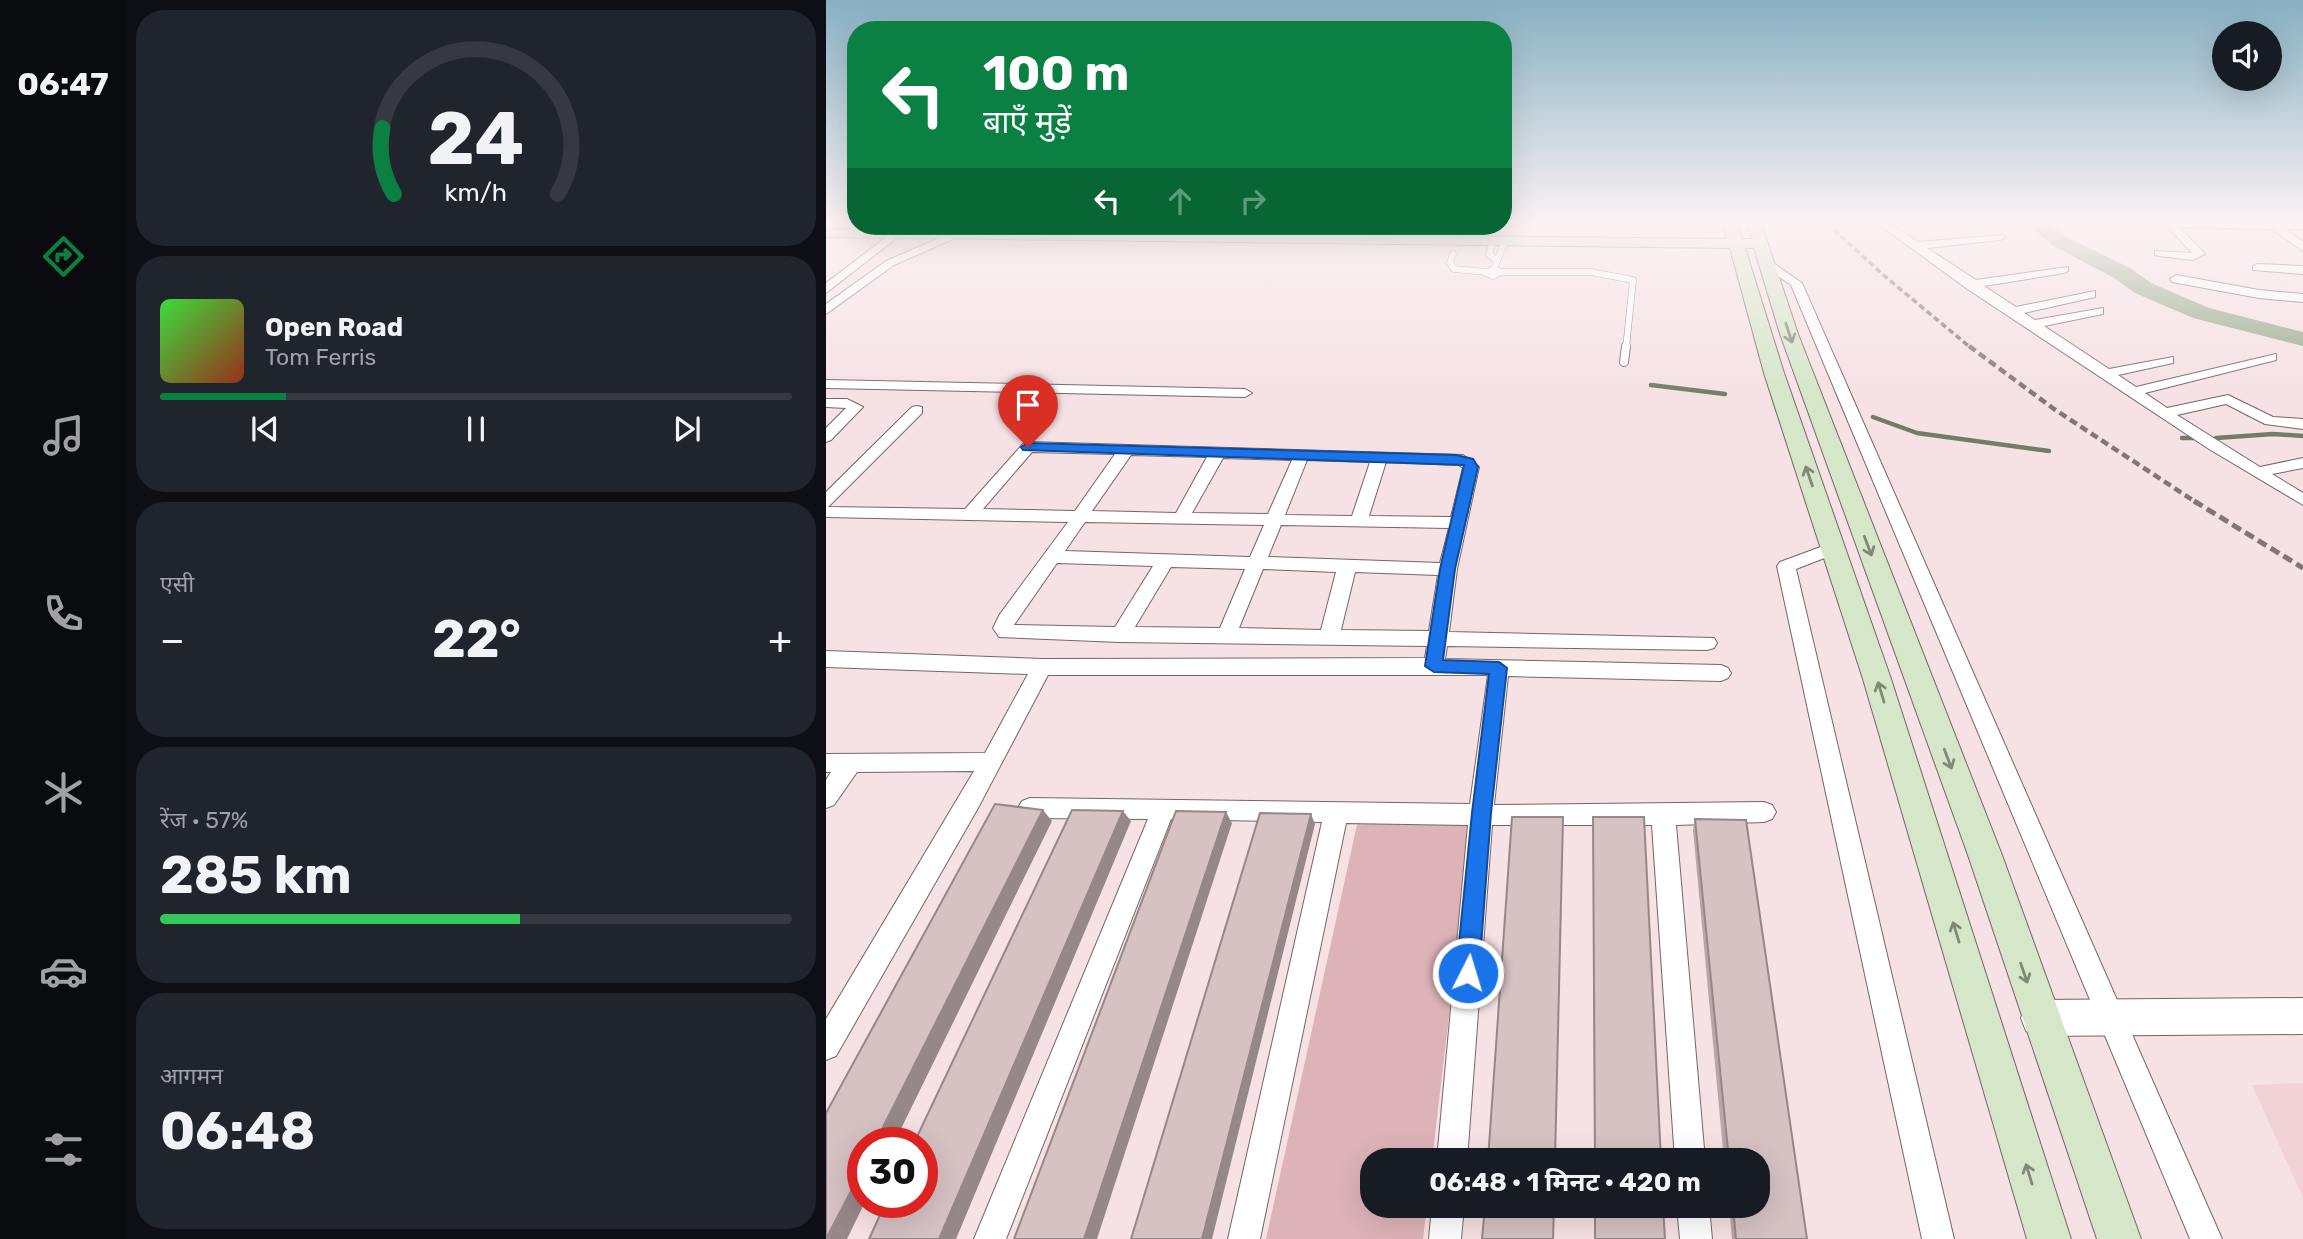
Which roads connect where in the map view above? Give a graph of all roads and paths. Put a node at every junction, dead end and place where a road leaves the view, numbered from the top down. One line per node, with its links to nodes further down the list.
1 (867, 281): 12 (street)
2 (1633, 281): 18 (lane)
3 (1757, 281): 42 (main road, one-way to 3)
4 (1767, 281): 69 (main road, one-way to 69)
5 (1794, 281): 70 (street)
6 (1964, 281): 9 (street)
7 (1995, 281): 9 (street)
8 (2186, 281): 11 (street)
9 (1970, 285): 14 (street)
10 (2091, 294): 14 (street)
11 (2303, 298)
12 (826, 310)
13 (2099, 311): 15 (street)
14 (2011, 312): 15 (street)
15 (2031, 325): 19 (street)
16 (2271, 357): 21 (street)
17 (2168, 359): 19 (street)
18 (1624, 362)
19 (2105, 374): 21 (street)
20 (826, 384): 22 (street)
21 (2133, 392): 25 (street)
22 (1245, 393)
23 (826, 403): 27 (street)
24 (917, 410): 35 (street)
25 (2164, 413): 26 (street); 33 (street)
26 (2303, 424)
27 (826, 437)
28 (1127, 449): 29 (street); 36 (street); 37 (street)
29 (1218, 452): 30 (street); 38 (street)
30 (1302, 454): 31 (street); 39 (street)
31 (1380, 456): 40 (street); 41 (street)
32 (2303, 463): 33 (street)
33 (2256, 473): 34 (street)
34 (2303, 500)
35 (828, 512): 36 (street)
36 (970, 514): 37 (street)
37 (1079, 516): 38 (street); 43 (street)
38 (1181, 518): 39 (street)
39 (1277, 519): 40 (street); 45 (street)
40 (1359, 521): 41 (street)
41 (1458, 523): 47 (street)
42 (1834, 548): 80 (street); 81 (main road, one-way to 42)
43 (1055, 557): 44 (street); 48 (street)
44 (1166, 560): 45 (street); 48 (street)
45 (1258, 563): 46 (street); 49 (street)
46 (1347, 566): 47 (street); 50 (street)
47 (1448, 569): 51 (street)
48 (1120, 635): 49 (street)
49 (1226, 636): 50 (street)
50 (1329, 637): 51 (street)
51 (1438, 638): 52 (street); 54 (street)
52 (1707, 643)
53 (826, 659): 55 (street)
54 (1434, 666): 55 (street); 56 (street)
55 (1042, 667): 58 (street)
56 (1499, 668): 57 (street); 65 (street)
57 (1721, 673)
58 (992, 762): 60 (street); 71 (street)
59 (826, 763): 60 (street)
60 (851, 763): 61 (street)
61 (826, 798)
62 (1030, 808): 63 (street)
63 (1163, 810): 64 (street); 76 (street)
64 (1336, 812): 65 (street); 77 (street)
65 (1481, 813): 67 (street); 72 (street)
66 (1764, 813): 67 (street)
67 (1662, 817): 73 (street)
68 (2303, 1016): 70 (street)
69 (2039, 1017): 70 (street); 82 (main road)
70 (2111, 1017): 83 (street)
71 (826, 1046)
72 (1453, 1148)
73 (1689, 1148)
74 (1447, 1218): 78 (street)
75 (1694, 1218): 79 (street)
76 (990, 1239)
77 (1244, 1239)
78 (1445, 1239)
79 (1696, 1239)
80 (1938, 1239)
81 (2049, 1239)
82 (2119, 1239)
83 (2206, 1239)

